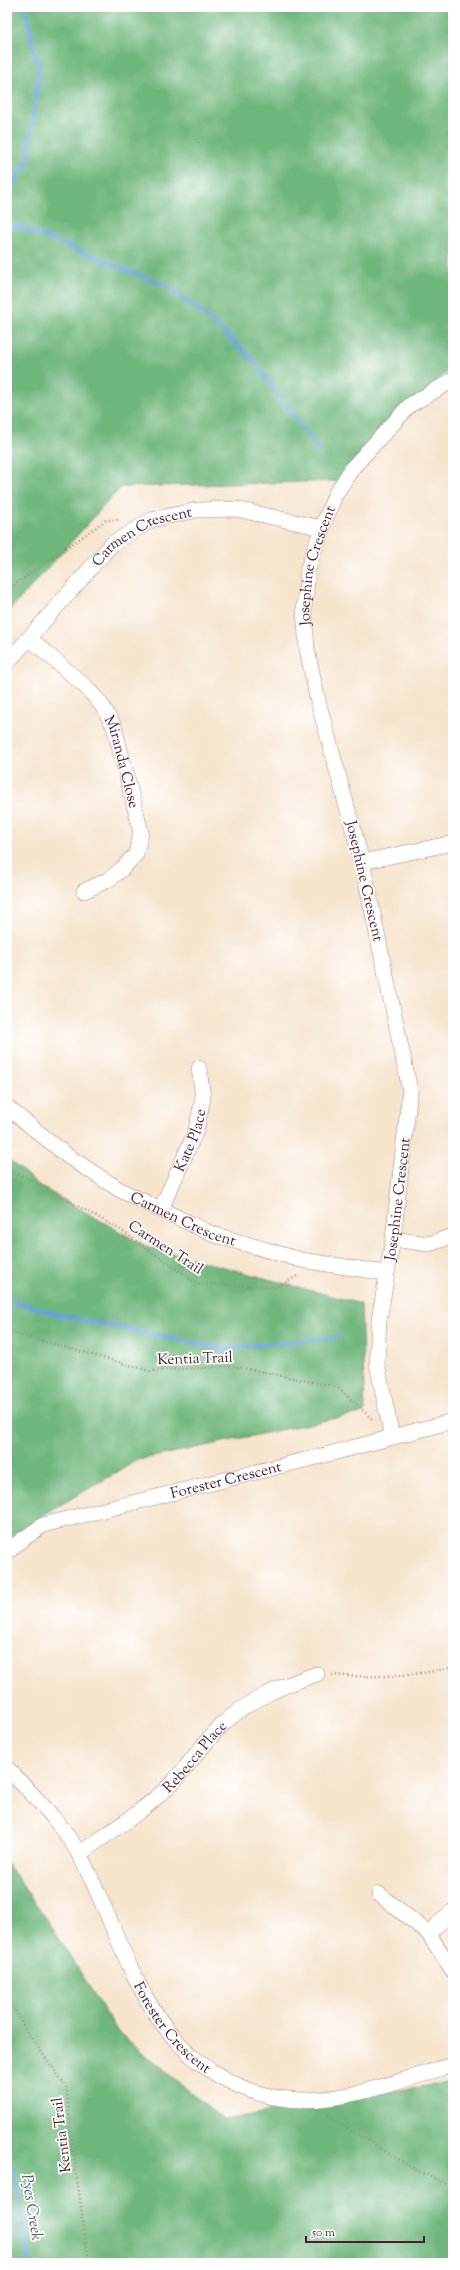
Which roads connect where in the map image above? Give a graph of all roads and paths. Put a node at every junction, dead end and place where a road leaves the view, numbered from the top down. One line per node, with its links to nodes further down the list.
1 (453, 380): 3 (street, Josephine Crescent)
2 (121, 520): 4 (path)
3 (322, 528): 5 (street, Carmen Crescent); 8 (street, Josephine Crescent)
4 (7, 590)
5 (29, 638): 6 (street, Carmen Crescent); 9 (street, Miranda Close)
6 (7, 664)
7 (453, 843): 8 (street)
8 (362, 862): 15 (street, Josephine Crescent)
9 (84, 891)
10 (199, 1068): 13 (street, Kate Place)
11 (7, 1106): 13 (street, Carmen Crescent)
12 (7, 1169): 16 (path, Carmen Trail)
13 (160, 1210): 16 (street, Carmen Crescent)
14 (453, 1236): 15 (street)
15 (393, 1239): 17 (street, Josephine Crescent)
16 (321, 1263): 17 (street, Carmen Crescent)
17 (386, 1273): 20 (street, Josephine Crescent)
18 (7, 1331): 20 (path, Kentia Trail)
19 (453, 1420): 20 (street, Forester Crescent)
20 (392, 1437): 21 (street, Forester Crescent)
21 (7, 1553)
22 (453, 1667): 23 (path)
23 (317, 1674): 25 (street, Rebecca Place)
24 (7, 1768): 25 (street, Forester Crescent)
25 (79, 1854): 32 (street, Forester Crescent)
26 (379, 1894): 28 (street)
27 (453, 1911): 28 (street)
28 (428, 1933): 29 (street)
29 (453, 1971)
30 (7, 1997): 34 (path, Kentia Trail)
31 (453, 2065): 32 (street, Forester Crescent)
32 (312, 2099): 33 (path)
33 (453, 2187)
34 (89, 2263)

